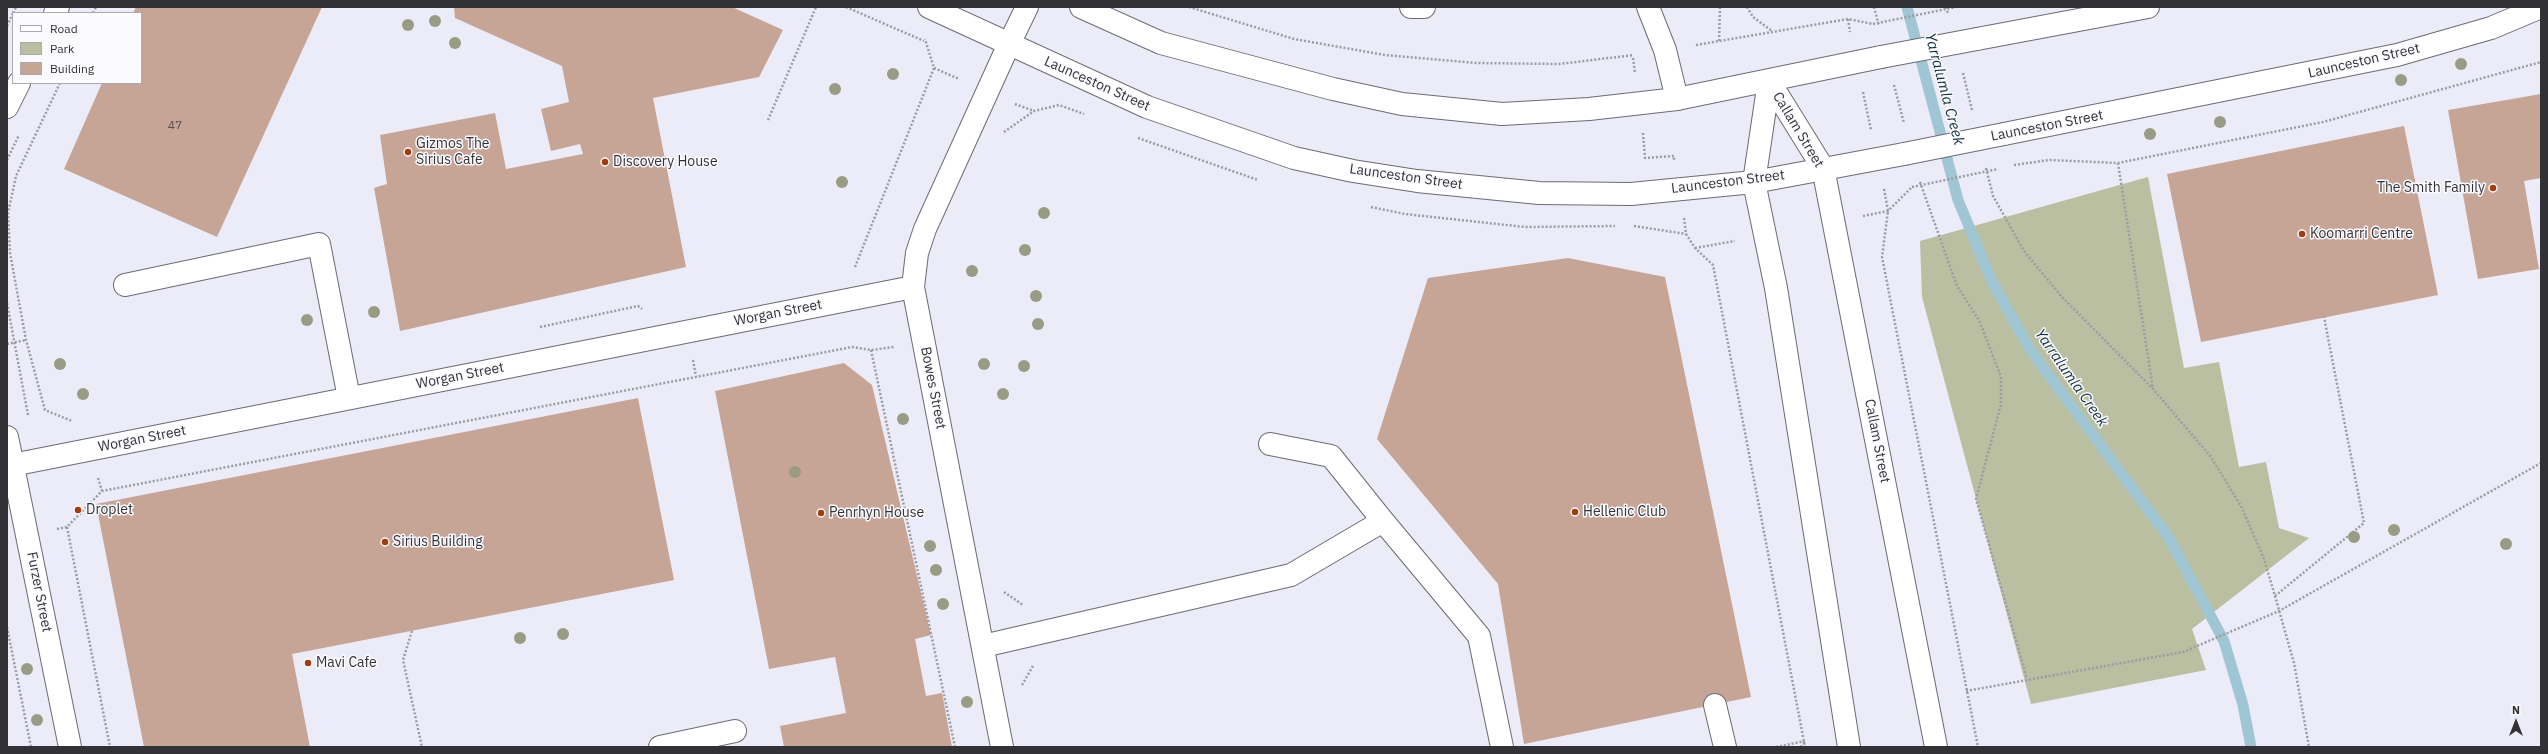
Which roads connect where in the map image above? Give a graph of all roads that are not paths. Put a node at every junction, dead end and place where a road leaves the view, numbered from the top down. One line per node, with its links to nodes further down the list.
1 (929, 7): 9 (street, Launceston Street)
2 (1027, 7): 9 (street, Bowes Street)
3 (1081, 7): 12 (street)
4 (1411, 7): 5 (street)
5 (1424, 7)
6 (1648, 7): 12 (street)
7 (2148, 7): 10 (street, bridge)
8 (2541, 7): 14 (street, Launceston Street, bridge)
9 (1009, 44): 15 (street, Launceston Street); 17 (street, Bowes Street)
10 (1769, 81): 12 (street); 14 (street, Callam Street); 15 (street, Callam Street)
11 (18, 84): 13 (street)
12 (1678, 99)
13 (7, 107)
14 (1823, 168): 15 (street, Launceston Street); 32 (street, Callam Street)
15 (1754, 182): 31 (street, Callam Street)
16 (125, 285): 18 (street)
17 (913, 286): 18 (street, Worgan Street); 23 (street, Bowes Street)
18 (349, 398): 21 (street, Worgan Street)
19 (7, 437): 21 (street, Furzer Street)
20 (1270, 444): 22 (street)
21 (10, 466): 27 (street, Furzer Street)
22 (1383, 521): 23 (street); 26 (street)
23 (983, 646): 29 (street, Bowes Street)
24 (1715, 705): 30 (street)
25 (735, 731): 28 (street)
26 (1501, 742)
27 (70, 747)
28 (660, 747)
29 (1002, 747)
30 (1725, 747)
31 (1849, 747)
32 (1936, 747)

